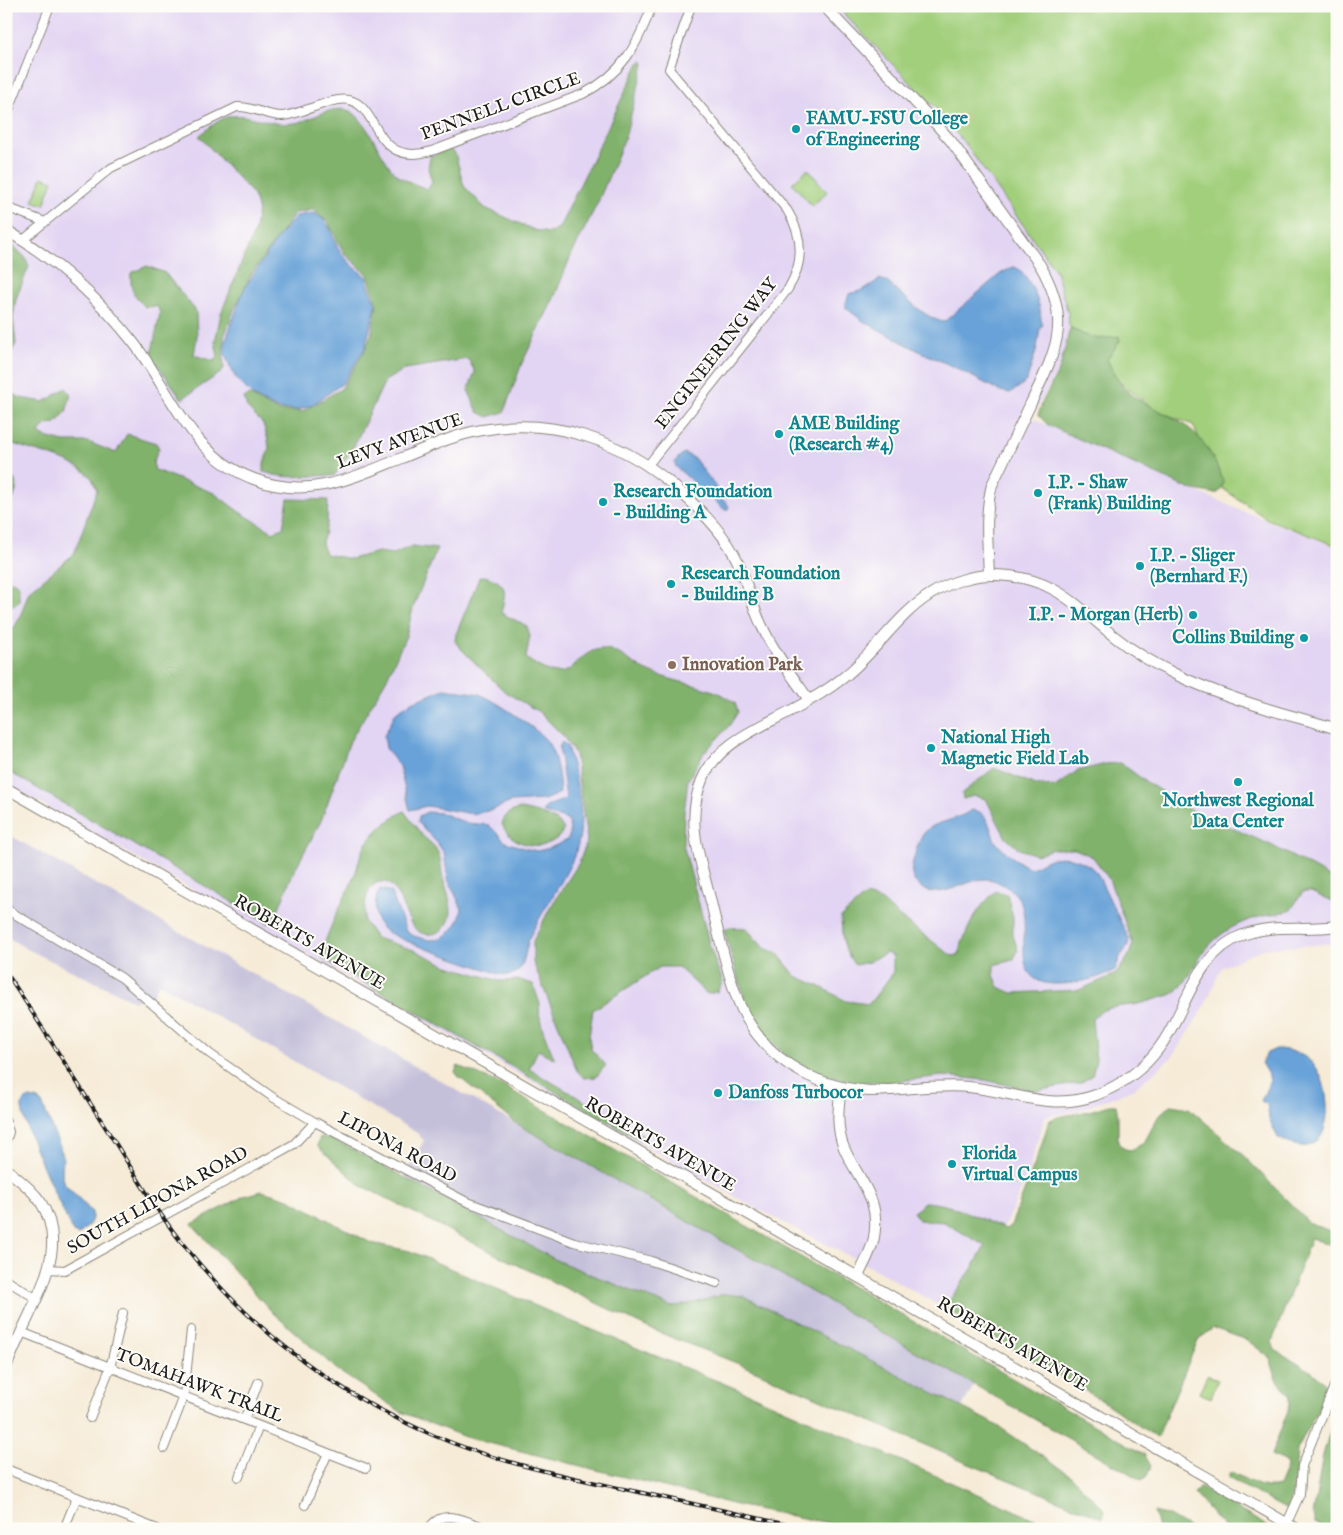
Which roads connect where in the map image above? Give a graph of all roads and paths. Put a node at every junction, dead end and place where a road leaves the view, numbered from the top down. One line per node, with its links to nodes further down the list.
1 (50, 6): 5 (street)
2 (652, 6): 7 (street, PENNELL CIRCLE)
3 (691, 6): 10 (street, ENGINEERING WAY)
4 (824, 6): 11 (street)
5 (6, 117)
6 (6, 207): 7 (street)
7 (45, 222): 9 (street, PENNELL CIRCLE)
8 (6, 230): 9 (street, LEVY AVENUE)
9 (23, 240): 10 (street, LEVY AVENUE)
10 (648, 465): 12 (street, LEVY AVENUE)
11 (989, 575): 12 (street); 13 (street)
12 (809, 700): 17 (street)
13 (1337, 729)
14 (6, 788): 23 (street, ROBERTS AVENUE)
15 (6, 909): 19 (street, LIPONA ROAD)
16 (1337, 926): 17 (street)
17 (841, 1088): 23 (street)
18 (6, 1121): 20 (street)
19 (315, 1122): 22 (street, SOUTH LIPONA ROAD); 25 (street, LIPONA ROAD)
20 (6, 1141)
21 (6, 1169): 22 (street)
22 (49, 1269): 26 (street)
23 (858, 1276): 45 (street, ROBERTS AVENUE)
24 (6, 1280): 26 (street)
25 (717, 1283)
26 (37, 1299): 29 (street)
27 (123, 1313): 31 (street)
28 (191, 1330): 34 (street)
29 (21, 1332): 30 (street); 31 (street, TOMAHAWK TRAIL)
30 (6, 1367)
31 (110, 1368): 34 (street, TOMAHAWK TRAIL); 35 (street)
32 (1337, 1378): 45 (street)
33 (258, 1383): 36 (street)
34 (184, 1396): 36 (street, TOMAHAWK TRAIL); 38 (street)
35 (90, 1418)
36 (244, 1420): 37 (street, TOMAHAWK TRAIL)
37 (259, 1426): 39 (street, TOMAHAWK TRAIL); 42 (street)
38 (164, 1448)
39 (328, 1453): 40 (street, TOMAHAWK TRAIL); 44 (street)
40 (366, 1468)
41 (6, 1469): 43 (street)
42 (238, 1477)
43 (77, 1497): 46 (street); 47 (street)
44 (305, 1505)
45 (1287, 1523): 50 (street, ROBERTS AVENUE)
46 (64, 1529)
47 (157, 1529)
48 (429, 1529): 49 (street)
49 (488, 1529)
50 (1297, 1529)

